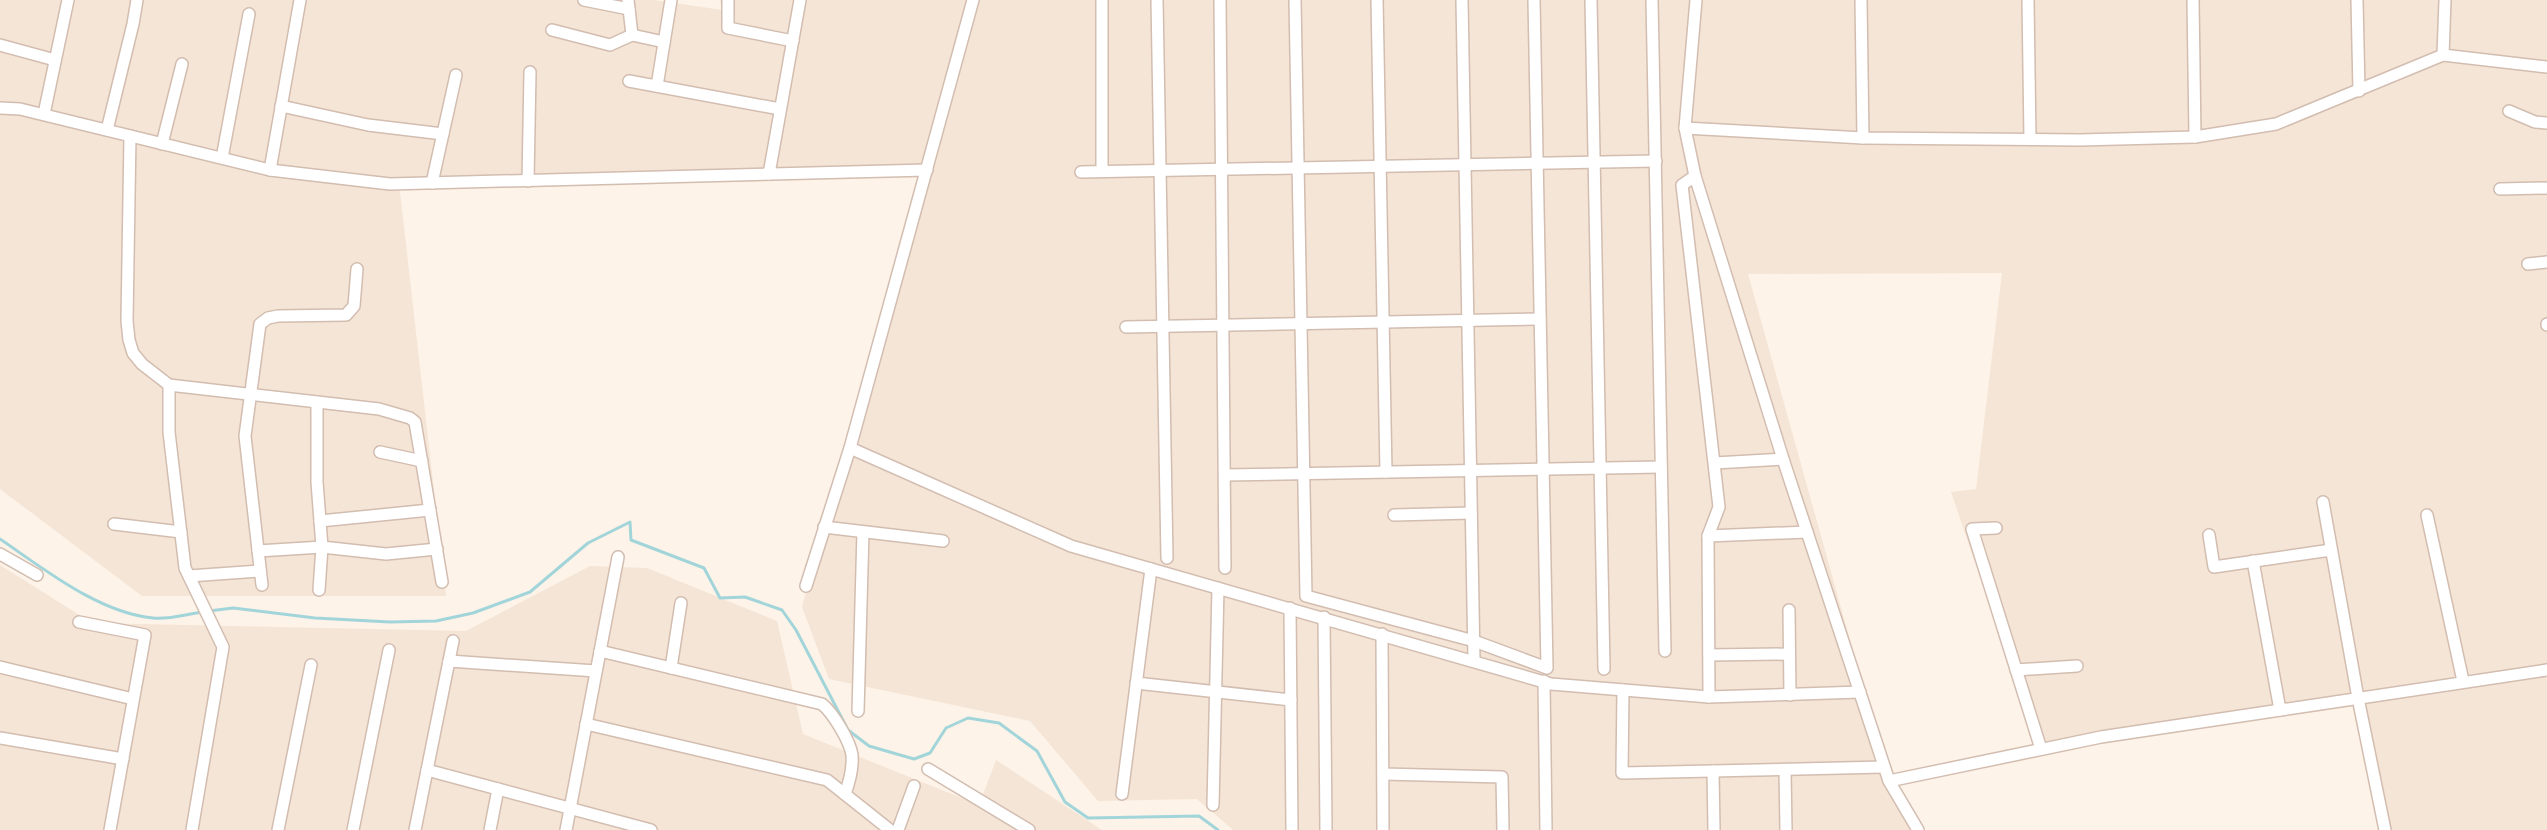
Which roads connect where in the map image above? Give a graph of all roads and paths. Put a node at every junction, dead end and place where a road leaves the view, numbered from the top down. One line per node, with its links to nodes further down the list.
1 (68, 0): 32 (street)
2 (137, 0): 47 (street)
3 (300, 0): 40 (street)
4 (584, 0): 24 (street)
5 (671, 0): 29 (street)
6 (728, 0): 28 (street)
7 (800, 0): 28 (street)
8 (973, 0): 63 (street)
9 (1102, 0): 65 (street)
10 (1157, 0): 64 (street)
11 (1220, 0): 61 (street)
12 (1295, 0): 60 (street)
13 (1377, 0): 59 (street)
14 (1462, 0): 58 (street)
15 (1534, 0): 57 (street)
16 (1591, 0): 56 (street)
17 (1652, 0): 55 (street)
18 (1696, 0): 46 (street)
19 (1861, 0): 51 (street)
20 (2028, 0): 52 (street)
21 (2193, 0): 50 (street)
22 (2357, 0): 39 (street)
23 (2445, 0): 31 (street)
24 (629, 5): 27 (street)
25 (250, 14): 54 (street)
26 (552, 30): 27 (street)
27 (632, 35): 29 (street)
28 (793, 41): 42 (street)
29 (664, 42): 38 (street)
30 (0, 45): 32 (street)
31 (2443, 55): 34 (street); 39 (street)
32 (56, 60): 44 (street)
33 (182, 64): 53 (street)
34 (2547, 67)
35 (530, 72): 69 (street)
36 (456, 75): 48 (street)
37 (629, 81): 38 (street)
38 (657, 86): 42 (street)
39 (2359, 92): 50 (street)
40 (281, 106): 48 (street); 62 (street)
41 (0, 108): 44 (street)
42 (780, 109): 67 (street)
43 (2509, 111): 45 (street)
44 (44, 114): 47 (street)
45 (2547, 124)
46 (1685, 128): 51 (street); 68 (street)
47 (107, 130): 49 (street)
48 (443, 134): 70 (street)
49 (130, 136): 53 (street); 83 (street)
50 (2195, 137): 52 (street)
51 (1863, 138): 52 (street)
52 (2030, 139)
53 (162, 144): 54 (street)
54 (222, 158): 62 (street)
55 (1656, 161): 56 (street); 91 (street)
56 (1594, 162): 57 (street); 92 (street)
57 (1537, 163): 58 (street); 76 (street)
58 (1465, 165): 59 (street); 77 (street)
59 (1380, 166): 60 (street); 78 (street)
60 (1298, 168): 61 (street); 79 (street)
61 (1221, 169): 64 (street); 80 (street)
62 (270, 170): 70 (street)
63 (927, 170): 67 (street); 86 (street)
64 (1160, 170): 65 (street); 82 (street)
65 (1102, 171): 66 (street)
66 (1081, 172)
67 (769, 174): 69 (street)
68 (1695, 176): 88 (street); 90 (street)
69 (528, 180): 70 (street)
70 (432, 183)
71 (2547, 188): 72 (street)
72 (2500, 189)
73 (2547, 262): 74 (street)
74 (2528, 264)
75 (357, 269): 84 (street)
76 (1540, 319): 77 (street); 93 (street)
77 (1468, 320): 78 (street); 94 (street)
78 (1384, 322): 79 (street); 95 (street)
79 (1301, 323): 80 (street); 96 (street)
80 (1223, 325): 82 (street); 97 (street)
81 (1126, 326): 82 (street)
82 (1163, 326): 119 (street)
83 (169, 385): 84 (street); 107 (street)
84 (251, 394): 85 (street); 116 (street)
85 (316, 402): 89 (street); 103 (street)
86 (850, 448): 105 (street); 122 (street)
87 (380, 452): 89 (street)
88 (1783, 460): 90 (street); 109 (street)
89 (422, 461): 99 (street)
90 (1715, 462): 111 (street)
91 (1661, 466): 92 (street); 140 (street)
92 (1600, 468): 93 (street); 150 (street)
93 (1543, 469): 94 (street); 138 (street)
94 (1471, 470): 95 (street); 100 (street)
95 (1386, 472): 96 (street)
96 (1304, 473): 97 (street); 138 (street)
97 (1225, 475): 121 (street)
98 (2323, 502): 115 (street)
99 (430, 510): 103 (street); 114 (street)
100 (1471, 514): 101 (street); 138 (street)
101 (1394, 515)
102 (2427, 515): 155 (street)
103 (320, 521): 113 (street)
104 (114, 524): 107 (street)
105 (824, 527): 108 (street); 128 (street)
106 (1996, 528): 151 (street)
107 (181, 532): 125 (street)
108 (863, 532): 112 (street); 166 (street)
109 (1807, 532): 111 (street); 159 (street)
110 (2209, 535): 120 (street)
111 (1708, 536): 143 (street)
112 (943, 541)
113 (322, 547): 114 (street); 116 (street); 130 (street)
114 (437, 549): 126 (street)
115 (2331, 550): 120 (street); 162 (street)
116 (258, 551): 123 (street)
117 (0, 554): 124 (street)
118 (618, 557): 141 (street)
119 (1167, 558)
120 (2253, 561): 165 (street)
121 (1226, 568)
122 (1151, 569): 129 (street); 156 (street)
123 (260, 571): 125 (street); 127 (street)
124 (37, 575)
125 (189, 576): 185 (street)
126 (442, 582)
127 (262, 585)
128 (806, 586)
129 (1218, 588): 132 (street); 158 (street)
130 (319, 590)
131 (681, 603): 149 (street)
132 (1290, 608): 134 (street); 164 (street)
133 (1789, 610): 142 (street)
134 (1324, 618): 136 (street); 196 (street)
135 (79, 622): 163 (street)
136 (1382, 634): 144 (street); 176 (street)
137 (453, 641): 145 (street)
138 (1474, 641): 144 (street)
139 (389, 650): 187 (street)
140 (1665, 650)
141 (600, 651): 149 (street); 153 (street)
142 (1789, 654): 143 (street); 160 (street)
143 (1709, 655): 161 (street)
144 (1474, 660): 154 (street)
145 (449, 661): 153 (street); 173 (street)
146 (311, 665): 186 (street)
147 (2077, 666): 151 (street)
148 (0, 667): 163 (street)
149 (671, 668): 180 (street)
150 (1604, 669)
151 (2016, 670): 169 (street)
152 (2547, 670): 155 (street)
153 (596, 671): 167 (street)
154 (1544, 681): 157 (street); 199 (street)
155 (2463, 681): 162 (street)
156 (1136, 683): 158 (street); 181 (street)
157 (1623, 690): 161 (street); 175 (street)
158 (1216, 691): 164 (street); 182 (street)
159 (1860, 692): 160 (street); 171 (street)
160 (1790, 694): 161 (street)
161 (1709, 697)
162 (2358, 698): 165 (street); 203 (street)
163 (133, 699): 170 (street)
164 (1291, 700): 195 (street)
165 (2280, 710): 169 (street)
166 (858, 712)
167 (586, 724): 180 (street); 183 (street)
168 (0, 738): 170 (street)
169 (2041, 749): 177 (street)
170 (122, 759): 184 (street)
171 (1884, 767): 174 (street); 177 (street)
172 (928, 769): 194 (street)
173 (427, 770): 179 (street); 188 (street)
174 (1785, 770): 175 (street); 201 (street)
175 (1714, 771): 200 (street)
176 (1383, 774): 197 (street); 198 (street)
177 (1889, 781): 202 (street)
178 (914, 786): 193 (street)
179 (498, 789): 183 (street); 189 (street)
180 (844, 794): 192 (street)
181 (1122, 794)
182 (1213, 805)
183 (570, 808): 190 (street); 191 (street)
184 (110, 830)
185 (192, 830)
186 (278, 830)
187 (353, 830)
188 (415, 830)
189 (490, 830)
190 (566, 830)
191 (647, 830)
192 (890, 830)
193 (898, 830)
194 (1029, 830)
195 (1292, 830)
196 (1326, 830)
197 (1383, 830)
198 (1503, 830)
199 (1546, 830)
200 (1714, 830)
201 (1786, 830)
202 (1918, 830)
203 (2385, 830)

